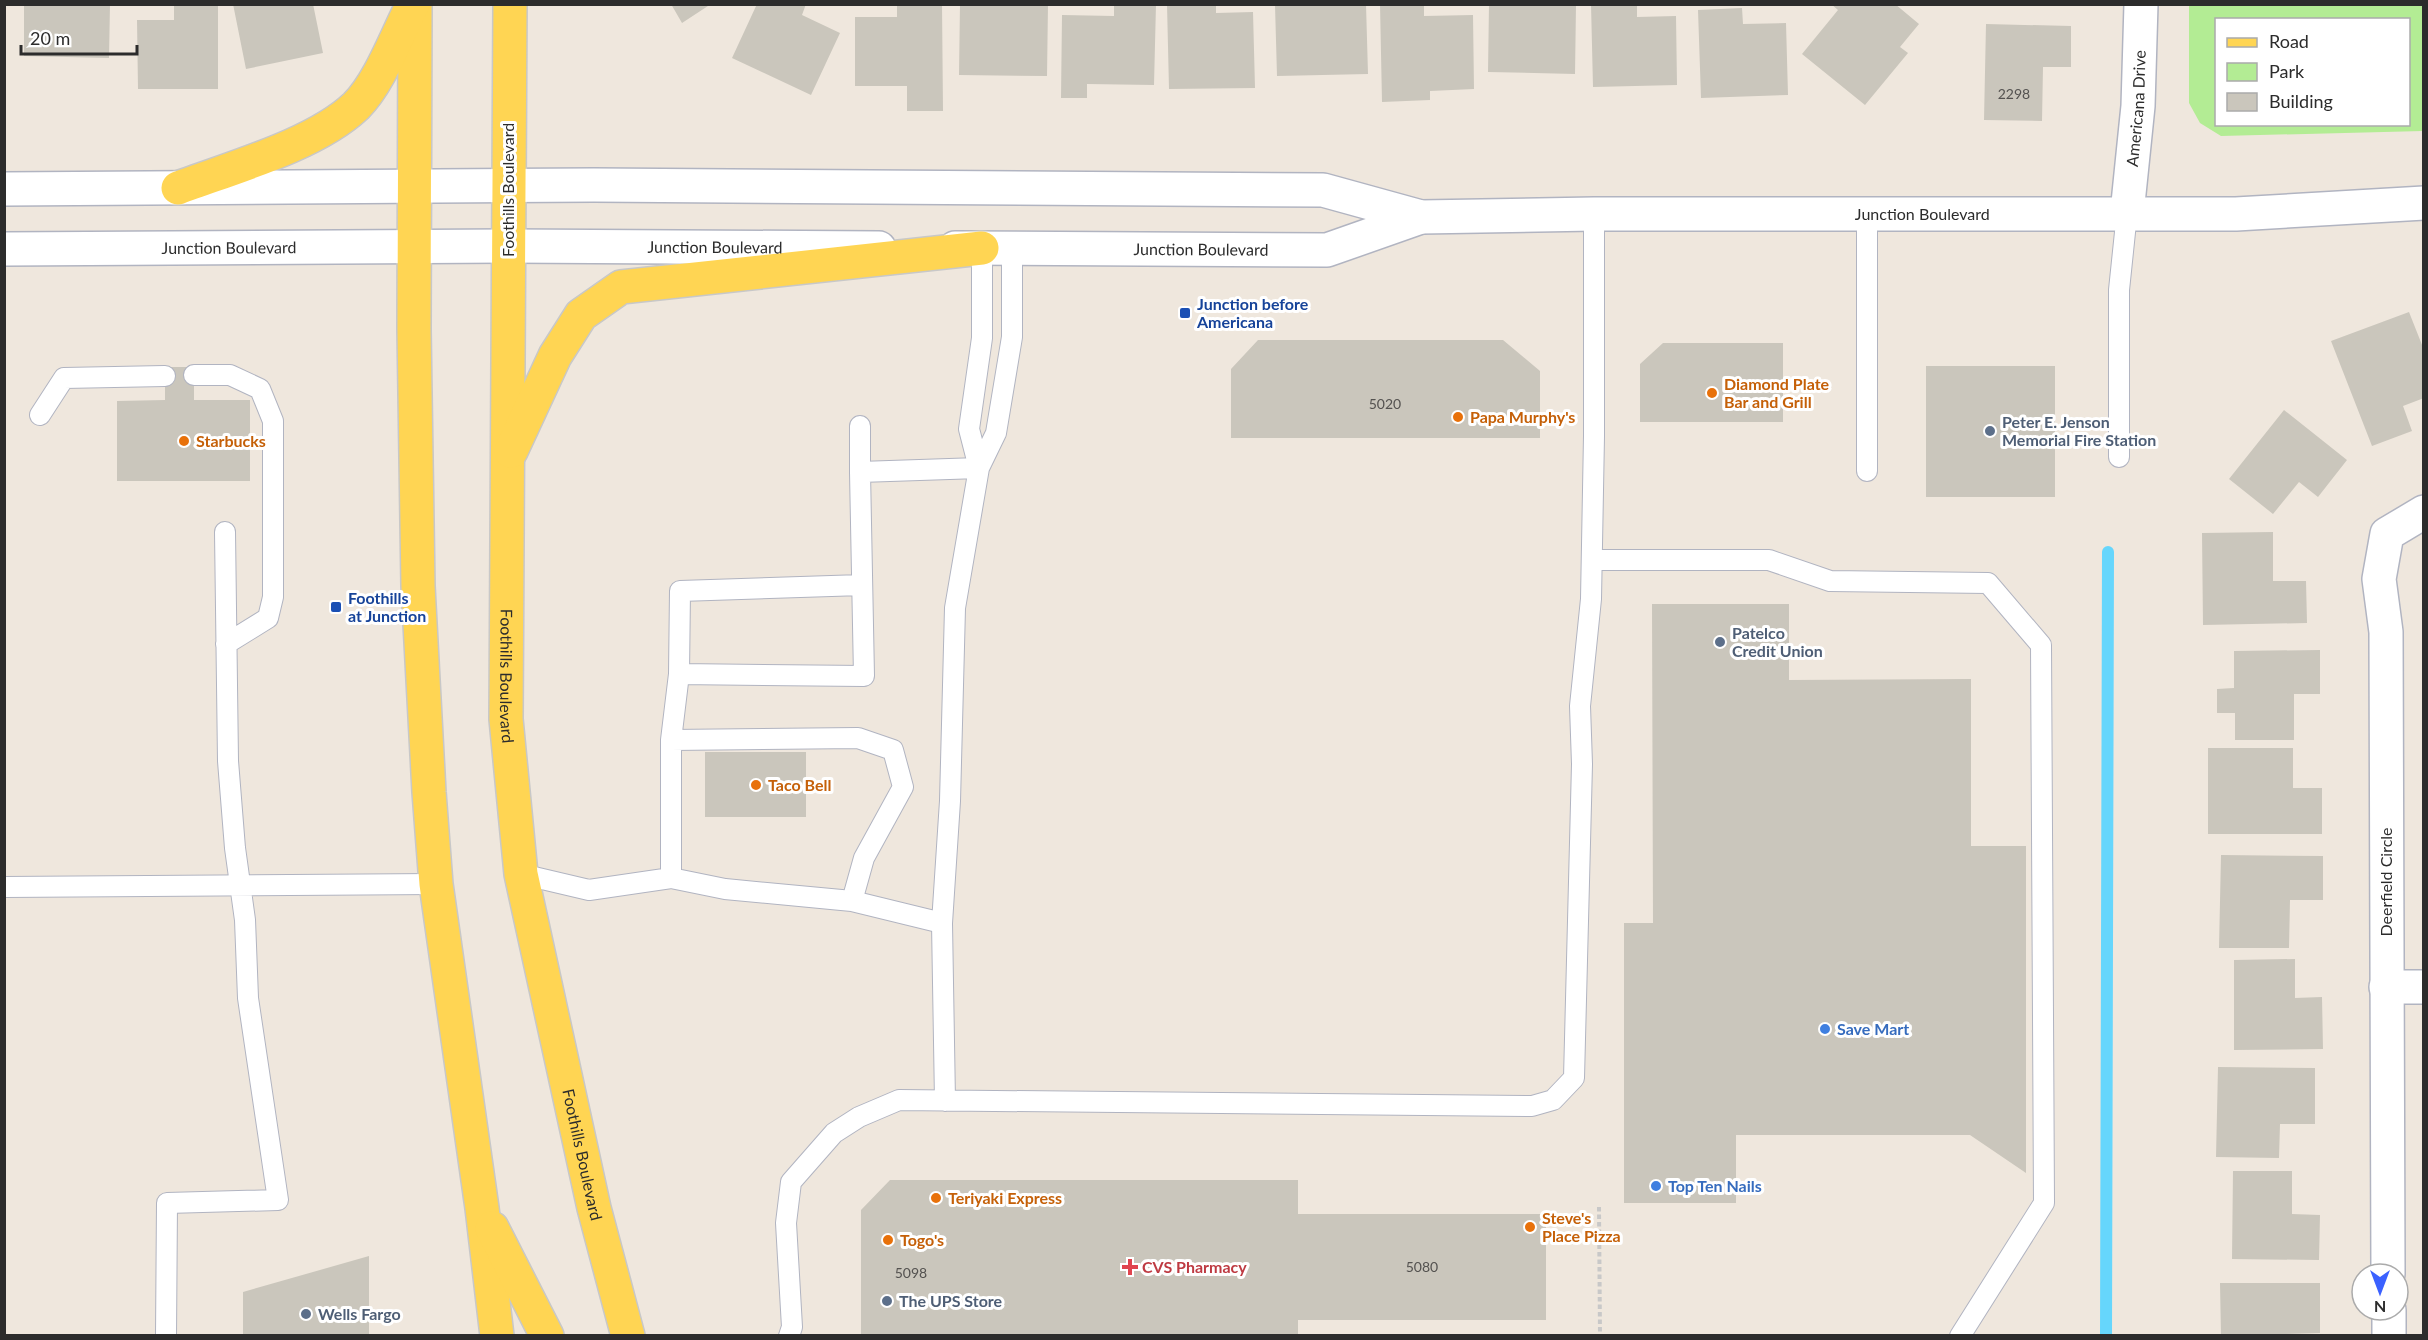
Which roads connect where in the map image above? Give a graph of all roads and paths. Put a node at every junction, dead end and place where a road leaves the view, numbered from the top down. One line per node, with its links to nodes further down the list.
1 (414, 4): 4 (main road); 6 (main road)
2 (510, 4): 5 (main road, Foothills Boulevard)
3 (2141, 4): 10 (main road, Americana Drive)
4 (414, 186): 5 (main road, Junction Boulevard); 6 (main road, Junction Boulevard); 13 (main road)
5 (508, 186): 12 (main road, Junction Boulevard); 14 (main road, Foothills Boulevard)
6 (178, 188): 7 (main road, Junction Boulevard)
7 (4, 189)
8 (2424, 203): 10 (main road, Junction Boulevard)
9 (1867, 213): 10 (main road, Junction Boulevard); 11 (main road, Junction Boulevard); 24 (lane)
10 (2127, 213): 21 (lane)
11 (1594, 214): 12 (main road, Junction Boulevard); 28 (lane)
12 (1421, 217): 15 (main road, Junction Boulevard)
13 (414, 246): 14 (main road, Junction Boulevard); 16 (main road, Junction Boulevard); 35 (main road)
14 (507, 246): 15 (main road, Junction Boulevard); 22 (main road, Foothills Boulevard)
15 (997, 248): 22 (main road); 23 (lane); 23 (lane)
16 (4, 249)
17 (194, 375): 30 (lane)
18 (165, 376): 19 (lane)
19 (40, 416)
20 (860, 426): 25 (lane)
21 (2119, 457)
22 (507, 462): 33 (main road, Foothills Boulevard)
23 (979, 468): 25 (lane); 39 (lane)
24 (1867, 471)
25 (860, 472): 29 (lane)
26 (2424, 512): 40 (main road, Deerfield Circle)
27 (225, 532): 30 (lane)
28 (1592, 560): 42 (lane); 52 (lane)
29 (862, 585): 31 (lane); 31 (lane)
30 (226, 644): 37 (lane)
31 (679, 674): 32 (lane)
32 (671, 740): 34 (lane); 38 (lane)
33 (521, 874): 34 (lane); 49 (main road, Foothills Boulevard)
34 (671, 878): 38 (lane)
35 (436, 884): 37 (lane); 44 (main road)
36 (4, 887): 37 (lane)
37 (239, 887): 46 (lane)
38 (852, 901): 39 (lane)
39 (942, 923): 42 (lane)
40 (2386, 987): 41 (main road); 45 (main road, Deerfield Circle)
41 (2424, 987)
42 (945, 1101): 50 (lane)
43 (1599, 1207): 51 (path)
44 (482, 1208): 47 (main road); 48 (main road)
45 (2388, 1262)
46 (166, 1335)
47 (497, 1335)
48 (548, 1335)
49 (628, 1335)
50 (789, 1335)
51 (1600, 1335)
52 (1960, 1335)

